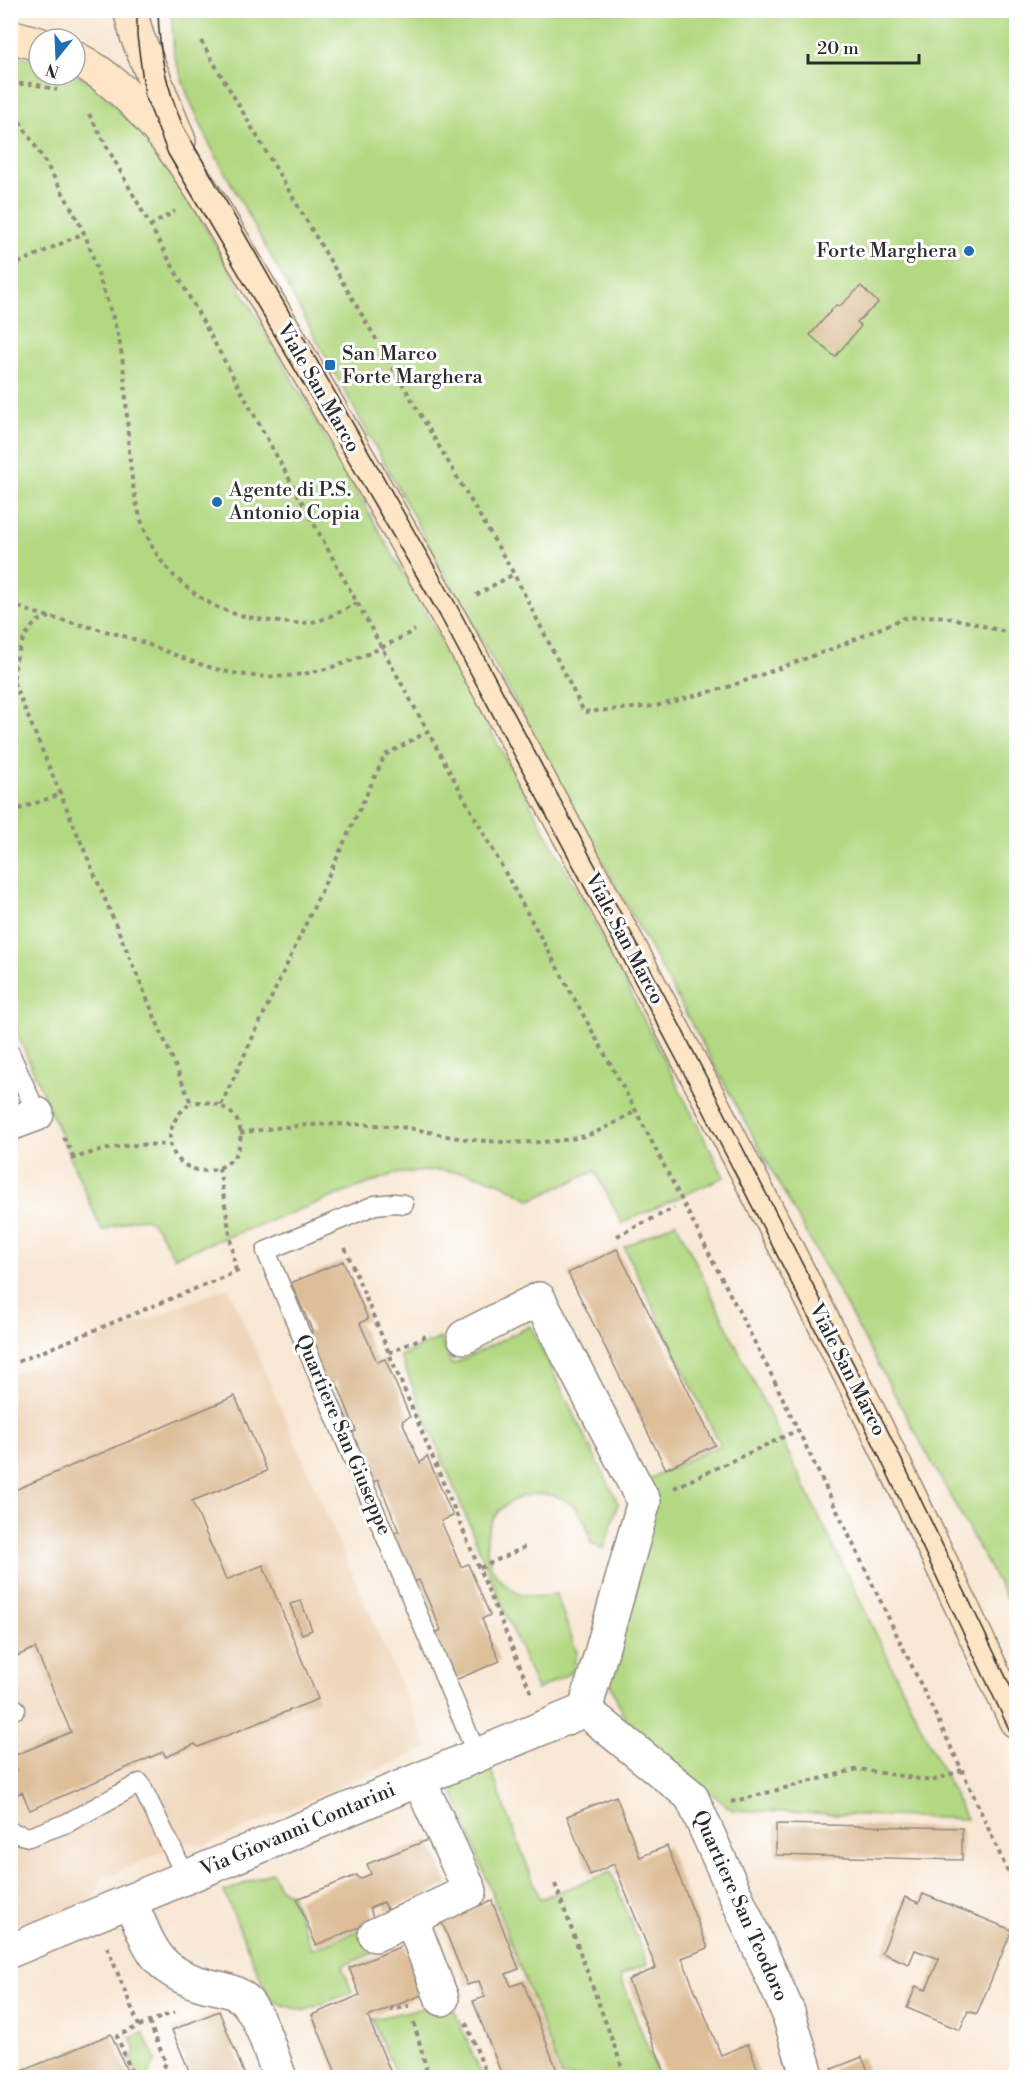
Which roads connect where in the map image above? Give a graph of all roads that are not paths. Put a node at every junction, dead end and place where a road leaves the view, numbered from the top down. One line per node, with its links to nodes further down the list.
1 (130, 10): 5 (street, Viale San Marco)
2 (10, 36): 3 (street)
3 (27, 41)
4 (87, 65): 5 (street, Viale San Marco)
5 (194, 175): 11 (street, Viale San Marco)
6 (10, 1053): 7 (lane)
7 (24, 1119)
8 (404, 1204): 12 (lane, Quartiere San Giuseppe)
9 (451, 1333): 10 (street)
10 (585, 1710): 12 (street, Via Giovanni Contarini); 22 (street, Quartiere San Teodoro)
11 (1017, 1721)
12 (477, 1755): 13 (street, Via Giovanni Contarini)
13 (419, 1780): 15 (street, Via Giovanni Contarini); 17 (street)
14 (10, 1832): 15 (lane)
15 (186, 1877): 16 (street, Via Giovanni Contarini)
16 (130, 1900): 19 (street, Via Giovanni Contarini); 21 (street)
17 (411, 1918): 18 (street); 20 (street)
18 (375, 1935)
19 (10, 1951)
20 (442, 1999)
21 (280, 2078)
22 (808, 2078)

